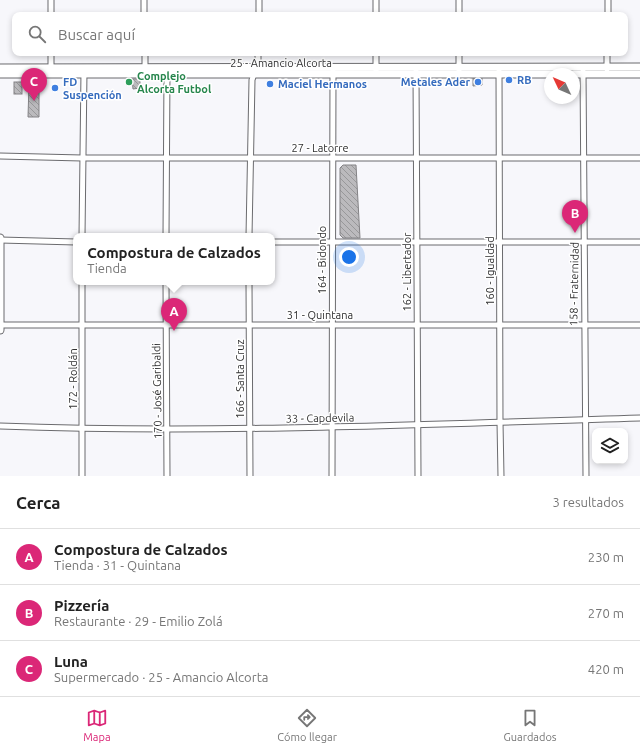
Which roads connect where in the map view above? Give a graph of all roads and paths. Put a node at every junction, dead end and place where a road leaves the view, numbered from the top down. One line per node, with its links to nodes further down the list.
1 (51, 0): 7 (street)
2 (144, 0): 8 (street)
3 (260, 0): 9 (street)
4 (376, 0): 10 (street)
5 (459, 0): 11 (street)
6 (608, 0): 12 (street)
7 (51, 12)
8 (144, 12)
9 (259, 12)
10 (376, 12)
11 (459, 12)
12 (608, 12)
13 (51, 56): 25 (street)
14 (145, 56): 27 (street)
15 (258, 56): 19 (street)
16 (376, 56): 30 (street)
17 (459, 56): 23 (street)
18 (607, 56): 32 (street)
19 (256, 67): 28 (main road); 29 (main road); 36 (street)
20 (640, 67): 32 (main road)
21 (0, 68): 25 (main road)
22 (417, 70): 23 (main road, 25 - Amancio Alcorta); 30 (main road, 25 - Amancio Alcorta); 45 (street, 162 - Libertador)
23 (459, 70): 24 (main road, 25 - Amancio Alcorta)
24 (499, 70): 31 (main road); 34 (main road, 25 - Amancio Alcorta); 40 (street, 160 - Igualdad)
25 (51, 71): 26 (main road, 25 - Amancio Alcorta); 35 (main road)
26 (84, 71): 27 (main road, 25 - Amancio Alcorta); 42 (street)
27 (145, 71): 28 (main road, 25 - Amancio Alcorta)
28 (167, 71): 36 (main road, 25 - Amancio Alcorta); 39 (street)
29 (333, 71): 30 (main road, 25 - Amancio Alcorta); 36 (main road, 25 - Amancio Alcorta); 44 (street, 164 - Bidondo)
30 (376, 71)
31 (583, 71): 32 (main road); 33 (main road); 41 (street, 158 - Fraternidad)
32 (607, 71): 37 (main road)
33 (580, 72)
34 (544, 73)
35 (0, 74)
36 (253, 74): 43 (street)
37 (640, 74)
38 (0, 156): 42 (street, 27 - Latorre)
39 (166, 157): 42 (street, 27 - Latorre); 43 (street, 27 - Latorre); 48 (street)
40 (499, 157): 41 (street, 27 - Latorre); 45 (street, 27 - Latorre); 56 (street, 160 - Igualdad)
41 (584, 157): 46 (street, 27 - Latorre); 52 (street, 158 - Fraternidad)
42 (82, 158): 47 (street)
43 (250, 158): 44 (street, 27 - Latorre); 49 (street)
44 (333, 158): 45 (street, 27 - Latorre); 55 (street, 164 - Bidondo)
45 (417, 158): 51 (street, 162 - Libertador)
46 (640, 158)
47 (82, 233)
48 (166, 233)
49 (249, 233)
50 (0, 239): 53 (street); 63 (main road)
51 (417, 241): 55 (street); 56 (street); 69 (street, 162 - Libertador)
52 (585, 241): 56 (street); 57 (street); 66 (street, 158 - Fraternidad)
53 (73, 242)
54 (275, 242): 55 (street)
55 (332, 242): 65 (street, 164 - Bidondo)
56 (500, 242): 62 (street, 160 - Igualdad)
57 (640, 242)
58 (82, 285): 61 (street, 172 - Roldán)
59 (166, 285): 68 (street, 170 - José Garibaldi)
60 (250, 285): 64 (street, 166 - Santa Cruz)
61 (82, 324): 63 (street, 31 - Quintana); 68 (street, 31 - Quintana); 78 (street, 172 - Roldán)
62 (500, 324): 66 (street, 31 - Quintana); 69 (street, 31 - Quintana); 73 (street, 160 - Igualdad)
63 (0, 325): 70 (main road)
64 (250, 325): 65 (street, 31 - Quintana); 68 (street, 31 - Quintana); 77 (street, 166 - Santa Cruz)
65 (333, 325): 69 (street, 31 - Quintana); 76 (street, 164 - Bidondo)
66 (583, 325): 67 (street, 31 - Quintana); 72 (street, 158 - Fraternidad)
67 (640, 325)
68 (166, 326): 79 (street, 170 - José Garibaldi)
69 (417, 326): 74 (street, 162 - Libertador)
70 (0, 330)
71 (640, 418): 72 (street, 33 - Capdevila)
72 (584, 420): 73 (street, 33 - Capdevila); 86 (street, 158 - Fraternidad)
73 (500, 422): 74 (street, 33 - Capdevila); 85 (street, 160 - Igualdad)
74 (417, 424): 76 (street, 33 - Capdevila); 84 (street, 162 - Libertador)
75 (0, 426): 78 (street, 33 - Capdevila)
76 (333, 428): 77 (street, 33 - Capdevila); 83 (street, 164 - Bidondo)
77 (249, 429): 79 (street, 33 - Capdevila); 82 (street, 166 - Santa Cruz)
78 (83, 430): 79 (street, 33 - Capdevila); 80 (street, 172 - Roldán)
79 (167, 430): 81 (street, 170 - José Garibaldi)
80 (82, 476)
81 (167, 476)
82 (250, 476)
83 (332, 476)
84 (418, 476)
85 (502, 476)
86 (586, 476)

